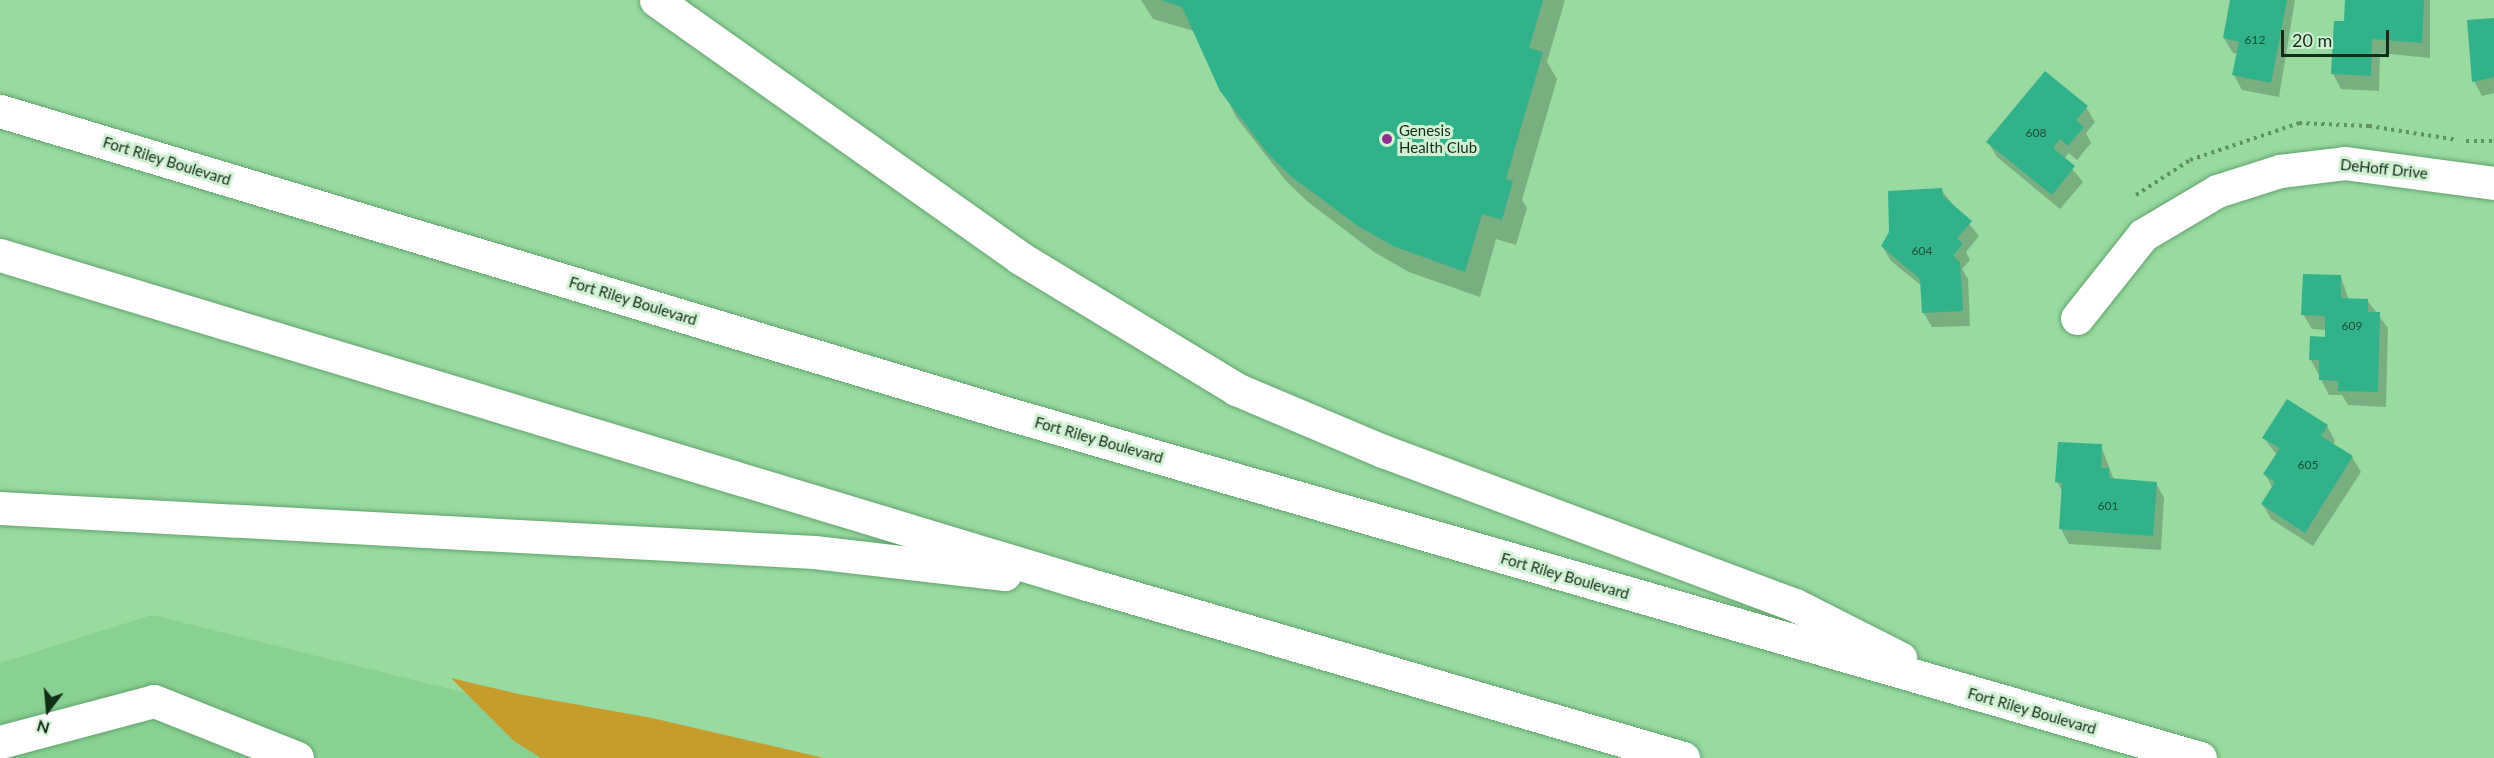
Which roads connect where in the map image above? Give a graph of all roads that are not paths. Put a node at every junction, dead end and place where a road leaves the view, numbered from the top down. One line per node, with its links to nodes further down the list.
1 (656, 0): 8 (main road)
2 (0, 111): 8 (main road, Fort Riley Boulevard)
3 (2494, 183): 5 (main road, DeHoff Drive)
4 (0, 255): 7 (main road)
5 (2077, 318)
6 (0, 508): 7 (main road)
7 (1087, 584): 11 (main road)
8 (1974, 695): 12 (main road, Fort Riley Boulevard)
9 (0, 742): 10 (main road)
10 (297, 758)
11 (1683, 758)
12 (2200, 758)

